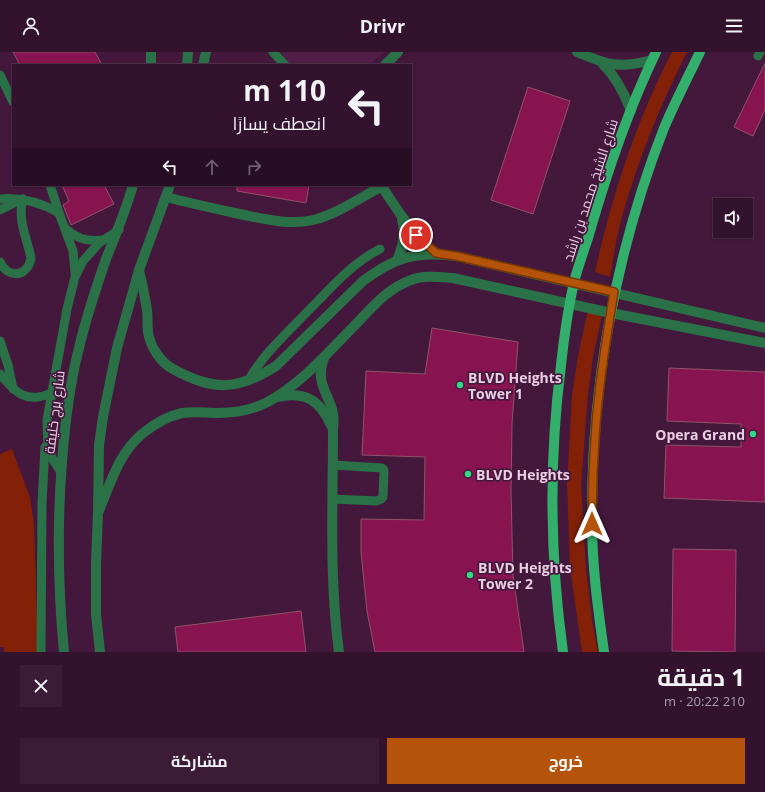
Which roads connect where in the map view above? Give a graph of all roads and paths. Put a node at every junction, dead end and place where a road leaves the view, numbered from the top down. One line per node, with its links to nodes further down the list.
1 (151, 52): 10 (street)
2 (188, 52): 11 (street)
3 (206, 52): 12 (street)
4 (273, 52): 13 (lane)
5 (398, 52): 14 (street)
6 (577, 52): 9 (street)
7 (700, 52): 38 (main road)
8 (654, 56): 9 (street); 17 (main road, شارع الشيخ محمد بن راشد)
9 (602, 63): 17 (street)
10 (151, 64)
11 (187, 64)
12 (203, 64)
13 (284, 64)
14 (386, 64)
15 (0, 75): 16 (lane)
16 (12, 100)
17 (631, 111): 37 (main road, شارع الشيخ محمد بن راشد)
18 (50, 186): 26 (lane)
19 (133, 186): 29 (street, شارع برج خليفة)
20 (170, 186): 22 (street)
21 (381, 186): 22 (street); 27 (street)
22 (166, 197): 35 (street)
23 (23, 198): 24 (lane); 25 (lane); 26 (lane); 34 (lane)
24 (0, 199)
25 (0, 210)
26 (59, 213): 28 (lane)
27 (400, 214): 32 (street); 33 (street)
28 (65, 228): 30 (lane); 36 (lane)
29 (119, 230): 30 (lane); 53 (street, شارع برج خليفة)
30 (102, 240): 36 (lane)
31 (380, 249): 46 (lane)
32 (436, 253): 33 (street); 37 (street)
33 (397, 260): 46 (street)
34 (0, 262)
35 (139, 270): 46 (street); 55 (street)
36 (75, 277): 48 (lane)
37 (574, 283): 38 (street); 39 (main road, شارع الشيخ محمد بن راشد)
38 (614, 292): 40 (main road); 41 (street)
39 (570, 303): 40 (street); 44 (street); 60 (main road, شارع الشيخ محمد بن راشد)
40 (611, 313): 43 (street); 61 (main road)
41 (765, 328)
42 (0, 342): 47 (lane)
43 (765, 343)
44 (325, 355): 49 (street); 50 (street)
45 (0, 374): 47 (lane)
46 (248, 381)
47 (12, 389): 48 (lane)
48 (51, 393): 51 (lane)
49 (276, 397): 50 (street); 55 (street)
50 (333, 428): 52 (street)
51 (46, 432): 53 (lane); 56 (lane)
52 (333, 465): 54 (street); 54 (lane)
53 (61, 472): 57 (street, شارع برج خليفة)
54 (333, 499): 59 (street)
55 (98, 513): 58 (street)
56 (41, 652)
57 (64, 652)
58 (100, 652)
59 (339, 652)
60 (563, 652)
61 (604, 652)

